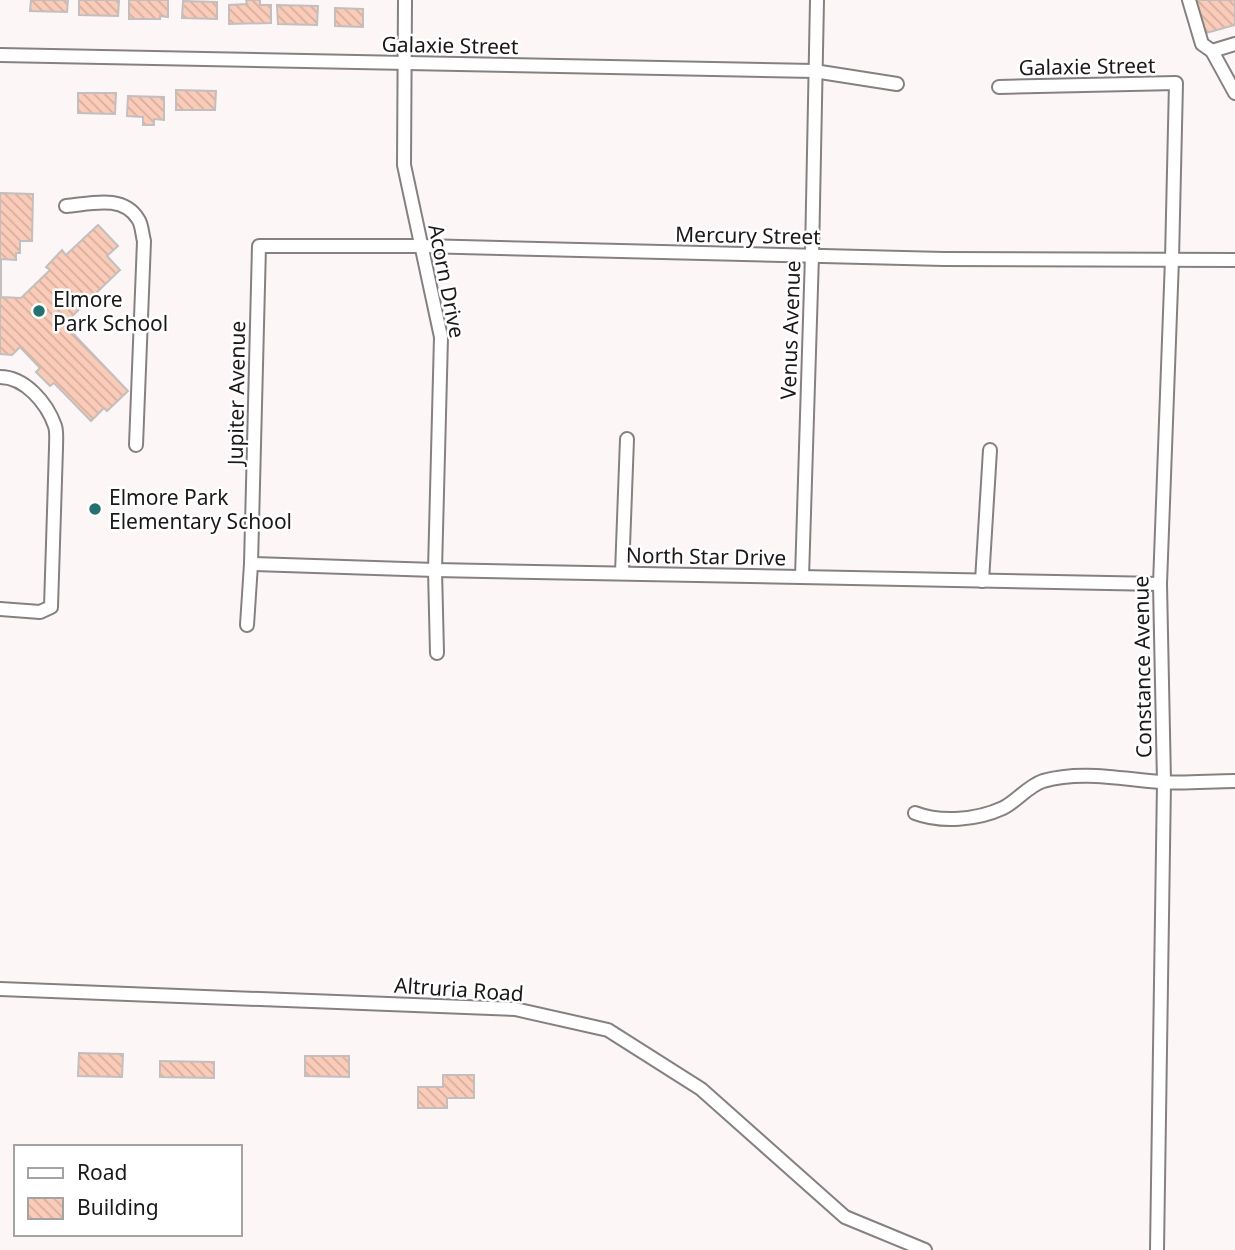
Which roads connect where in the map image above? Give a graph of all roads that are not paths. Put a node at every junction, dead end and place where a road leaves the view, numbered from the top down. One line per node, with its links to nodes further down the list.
1 (405, 0): 7 (street, Acorn Drive)
2 (817, 0): 8 (street, Venus Avenue)
3 (1189, 0): 5 (street)
4 (1235, 44): 5 (street)
5 (1213, 51): 12 (street)
6 (0, 55): 7 (street, Galaxie Street)
7 (404, 64): 8 (street, Galaxie Street); 15 (street, Acorn Drive)
8 (814, 71): 10 (street, Galaxie Street); 16 (street, Venus Avenue)
9 (1175, 83): 11 (street, Galaxie Street); 17 (street, Constance Avenue)
10 (897, 85)
11 (999, 87)
12 (1235, 93)
13 (66, 206): 21 (street)
14 (259, 246): 15 (street, Mercury Street); 23 (street, Jupiter Avenue)
15 (421, 246): 16 (street, Mercury Street); 24 (street, Acorn Drive)
16 (812, 255): 17 (street, Mercury Street); 26 (street, Venus Avenue)
17 (1172, 259): 18 (street, Mercury Street); 28 (street, Constance Avenue)
18 (1235, 260)
19 (0, 377): 29 (street)
20 (627, 439): 25 (street)
21 (136, 445)
22 (990, 450): 27 (street)
23 (251, 564): 24 (street, North Star Drive); 30 (street, Jupiter Avenue)
24 (435, 570): 25 (street, North Star Drive); 31 (street, Acorn Drive)
25 (622, 573): 26 (street, North Star Drive)
26 (802, 578): 27 (street, North Star Drive)
27 (982, 582): 28 (street, North Star Drive)
28 (1160, 584): 33 (street, Constance Avenue)
29 (0, 609)
30 (247, 625)
31 (437, 653)
32 (1235, 781): 33 (street)
33 (1164, 782): 34 (street); 37 (street, Constance Avenue)
34 (915, 813)
35 (0, 989): 36 (street, Altruria Road)
36 (925, 1250)
37 (1157, 1250)

